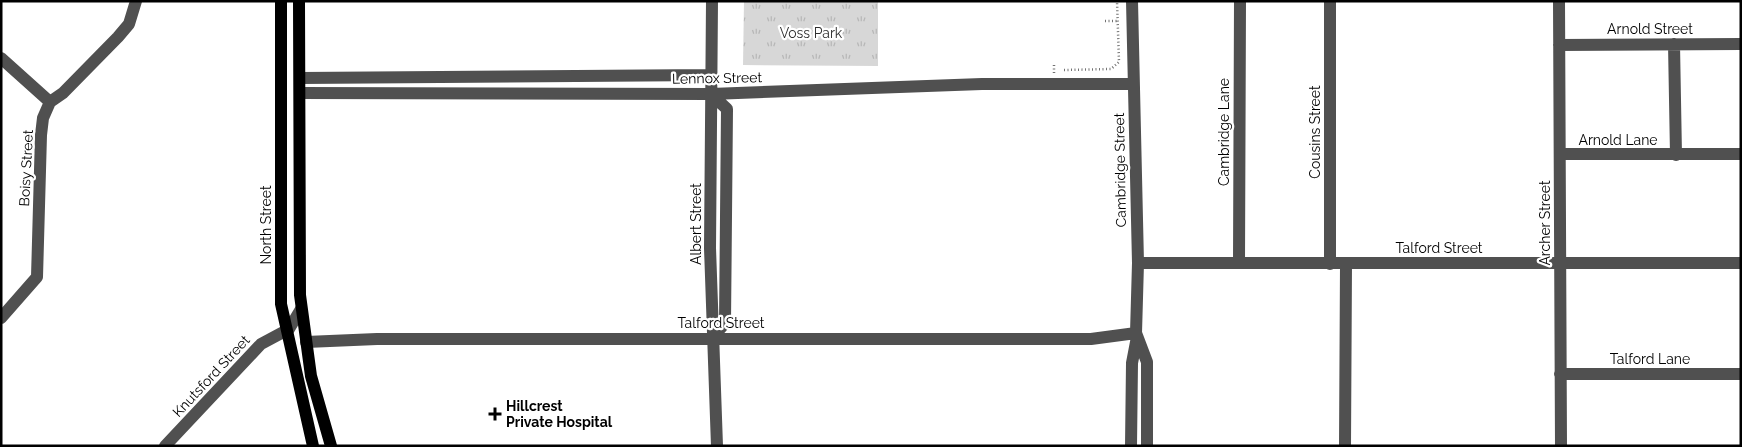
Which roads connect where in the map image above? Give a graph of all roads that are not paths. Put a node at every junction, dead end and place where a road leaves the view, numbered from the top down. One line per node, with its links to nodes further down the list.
1 (136, 1): 18 (street)
2 (281, 1): 30 (main road, North Street)
3 (300, 1): 14 (main road)
4 (712, 1): 13 (street, Albert Street)
5 (1132, 1): 15 (street, Cambridge Street)
6 (1240, 1): 23 (street, Cambridge Lane)
7 (1330, 1): 26 (street, Cousins Street)
8 (1559, 1): 9 (street, Archer Street)
9 (1559, 44): 10 (street, Arnold Street); 19 (street, Archer Street)
10 (1674, 44): 11 (street, Arnold Street); 21 (street, Arnold Lane)
11 (1741, 44)
12 (1, 58): 18 (street)
13 (711, 75): 14 (street, Lennox Street); 17 (street, Albert Street)
14 (300, 78): 16 (main road)
15 (1133, 84): 17 (street, Lennox Street); 22 (street, Cambridge Street)
16 (300, 93): 17 (street, Lennox Street); 28 (main road)
17 (711, 94): 32 (street, Albert Street)
18 (50, 102): 29 (street, Boisy Street)
19 (1560, 154): 21 (street, Arnold Lane); 24 (street, Archer Street)
20 (1741, 154): 21 (street, Arnold Lane)
21 (1676, 155)
22 (1138, 263): 23 (street, Talford Street); 31 (street, Cambridge Street)
23 (1239, 263): 26 (street, Talford Street)
24 (1560, 263): 25 (street, Talford Street); 27 (street, Talford Street); 34 (street, Archer Street)
25 (1741, 263)
26 (1330, 264): 27 (street, Talford Street)
27 (1346, 264): 42 (street)
28 (301, 309): 30 (street, Knutsford Street); 33 (main road)
29 (1, 318)
30 (285, 331): 36 (street, Knutsford Street); 37 (main road, North Street)
31 (1136, 335): 32 (street, Talford Street); 40 (street, Cambridge Street); 41 (street, Cambridge Street)
32 (712, 338): 33 (street, Talford Street); 39 (street, Albert Street)
33 (306, 342): 38 (main road)
34 (1560, 374): 35 (street, Talford Lane); 43 (street, Archer Street)
35 (1741, 374)
36 (165, 446)
37 (313, 446)
38 (331, 446)
39 (717, 446)
40 (1131, 446)
41 (1147, 446)
42 (1345, 446)
43 (1561, 446)

